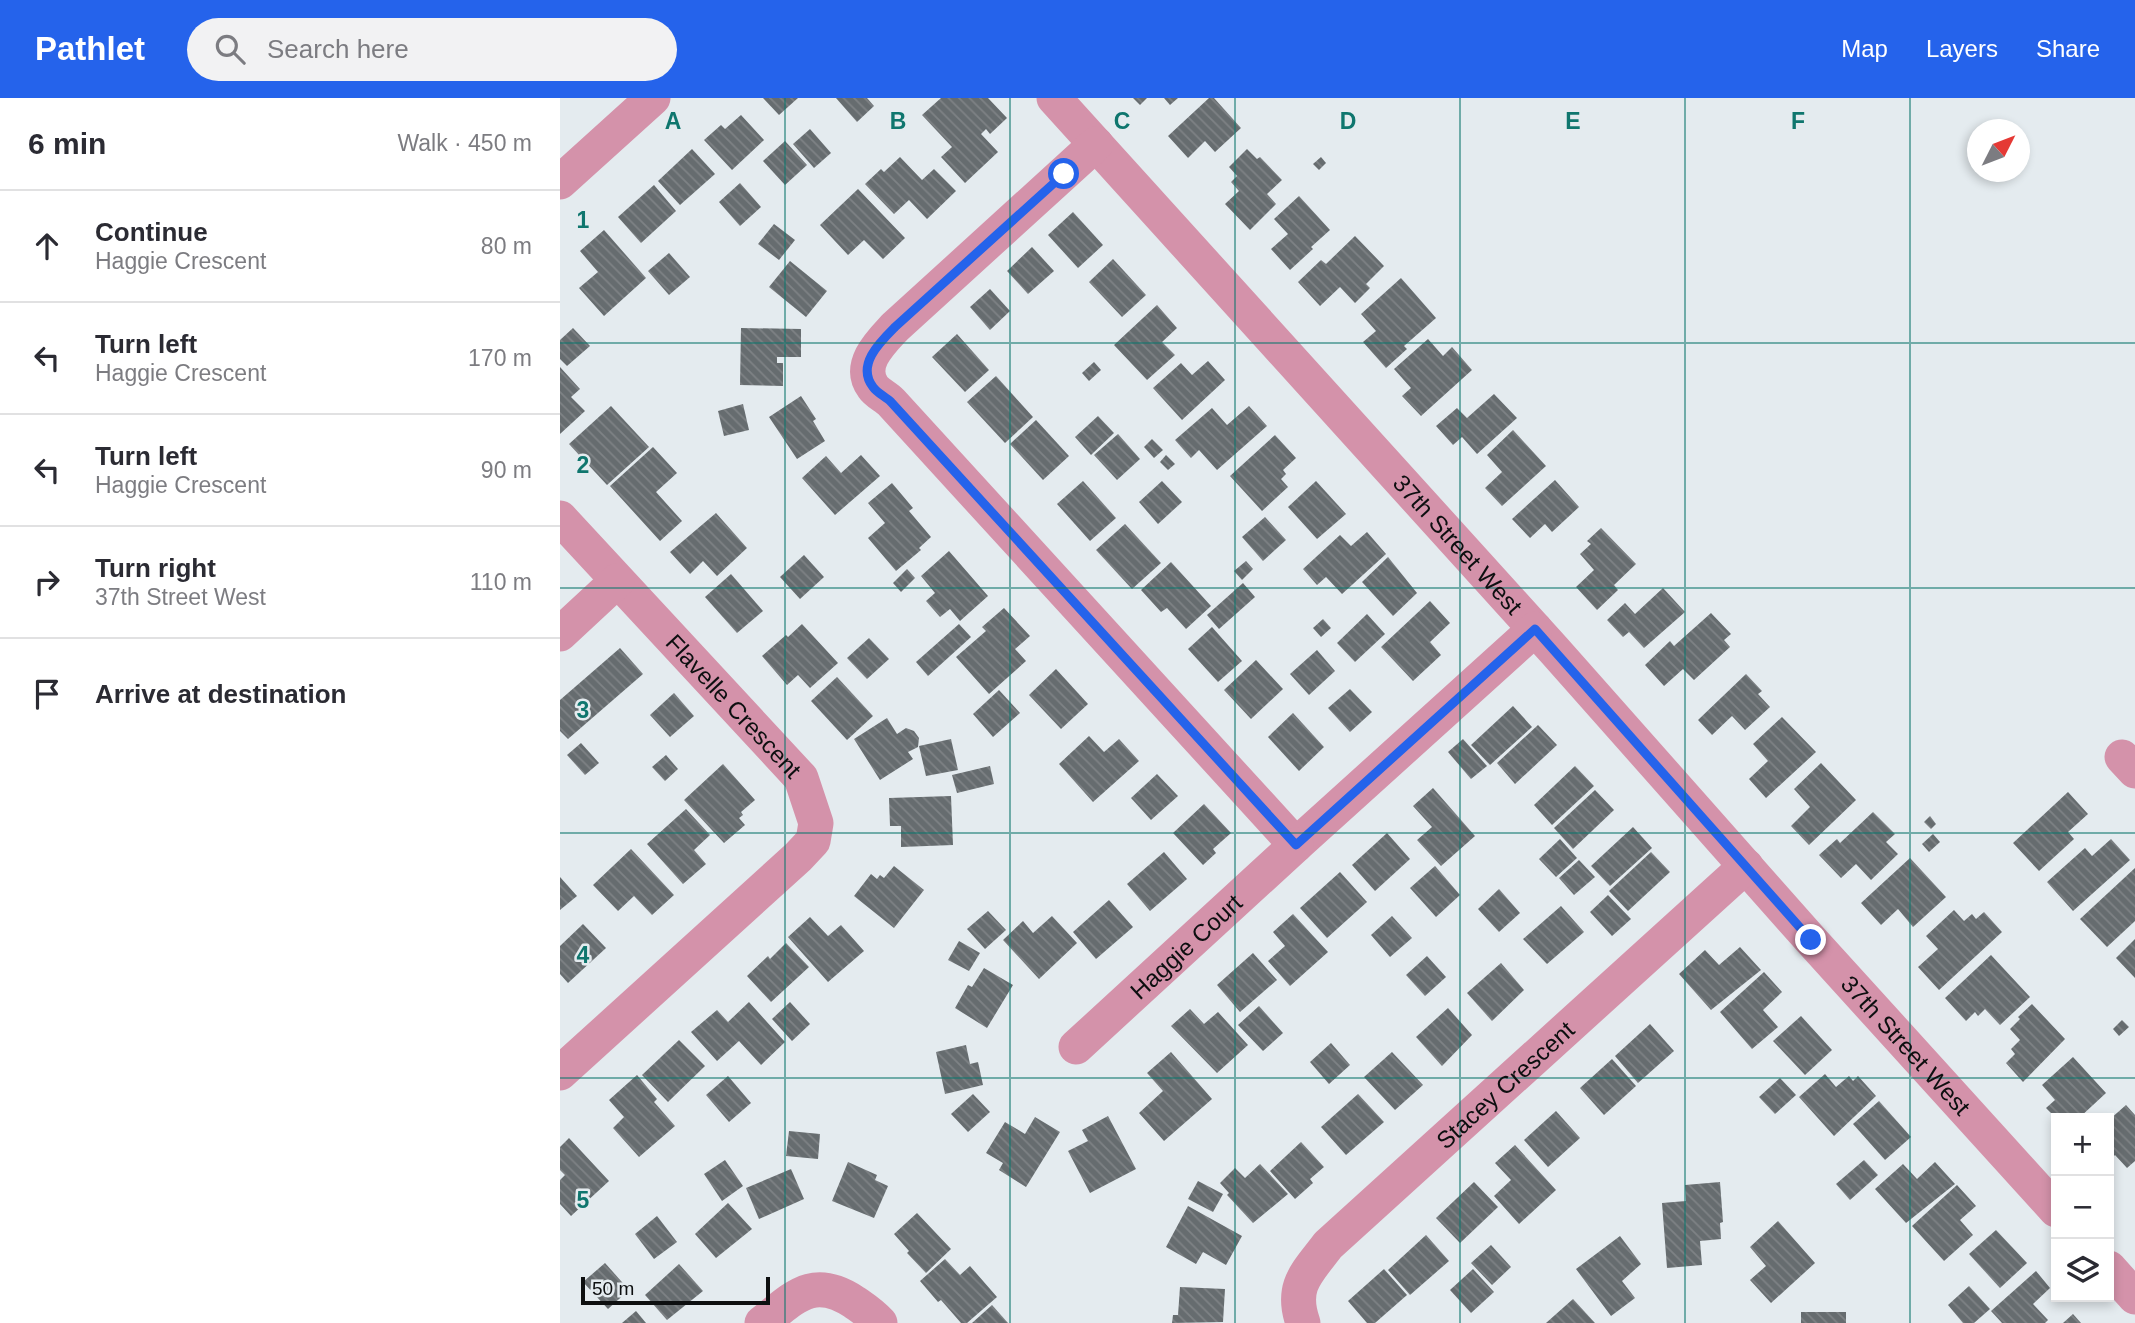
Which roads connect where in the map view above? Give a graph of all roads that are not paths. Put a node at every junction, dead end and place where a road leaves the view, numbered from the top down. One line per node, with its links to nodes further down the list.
1 (1055, 98): 3 (street, 37th Street West)
2 (634, 104): 4 (street)
3 (1096, 145): 7 (street, 37th Street West); 9 (street)
4 (560, 182)
5 (560, 518): 6 (street, Flavelle Crescent)
6 (617, 581): 8 (street); 12 (street, Flavelle Crescent)
7 (1535, 629): 9 (street, Haggie Court); 10 (street, 37th Street West)
8 (560, 634)
9 (1296, 845): 11 (street, Haggie Court)
10 (1746, 866): 13 (street, 37th Street West); 18 (street, Stacey Crescent)
11 (1076, 1046)
12 (560, 1073)
13 (2051, 1204)
14 (2114, 1274): 15 (street)
15 (2135, 1297)
16 (762, 1323): 17 (street)
17 (880, 1323)
18 (1303, 1323)

